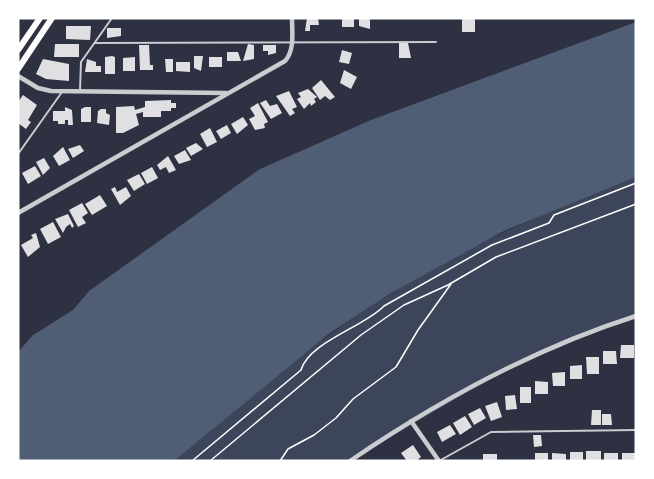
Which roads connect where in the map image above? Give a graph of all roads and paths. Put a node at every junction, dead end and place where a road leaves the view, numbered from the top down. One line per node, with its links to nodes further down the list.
1 (40, 18): 8 (main road)
2 (52, 18): 9 (main road)
3 (112, 18): 6 (lane)
4 (292, 18): 7 (street)
5 (436, 42): 7 (lane)
6 (95, 43): 7 (lane); 12 (lane)
7 (292, 43): 13 (street)
8 (18, 50)
9 (18, 69)
10 (18, 76): 11 (street)
11 (62, 92): 12 (street); 14 (lane)
12 (80, 92): 13 (street)
13 (229, 93): 18 (street)
14 (18, 154)
15 (636, 183): 24 (path)
16 (18, 204): 18 (lane)
17 (636, 204): 20 (path)
18 (24, 210): 19 (street)
19 (18, 213)
20 (451, 283): 25 (path); 26 (path)
21 (636, 316): 22 (street)
22 (411, 421): 27 (street); 28 (street)
23 (636, 430): 28 (lane)
24 (192, 461)
25 (210, 461)
26 (280, 461)
27 (350, 461)
28 (439, 461)

